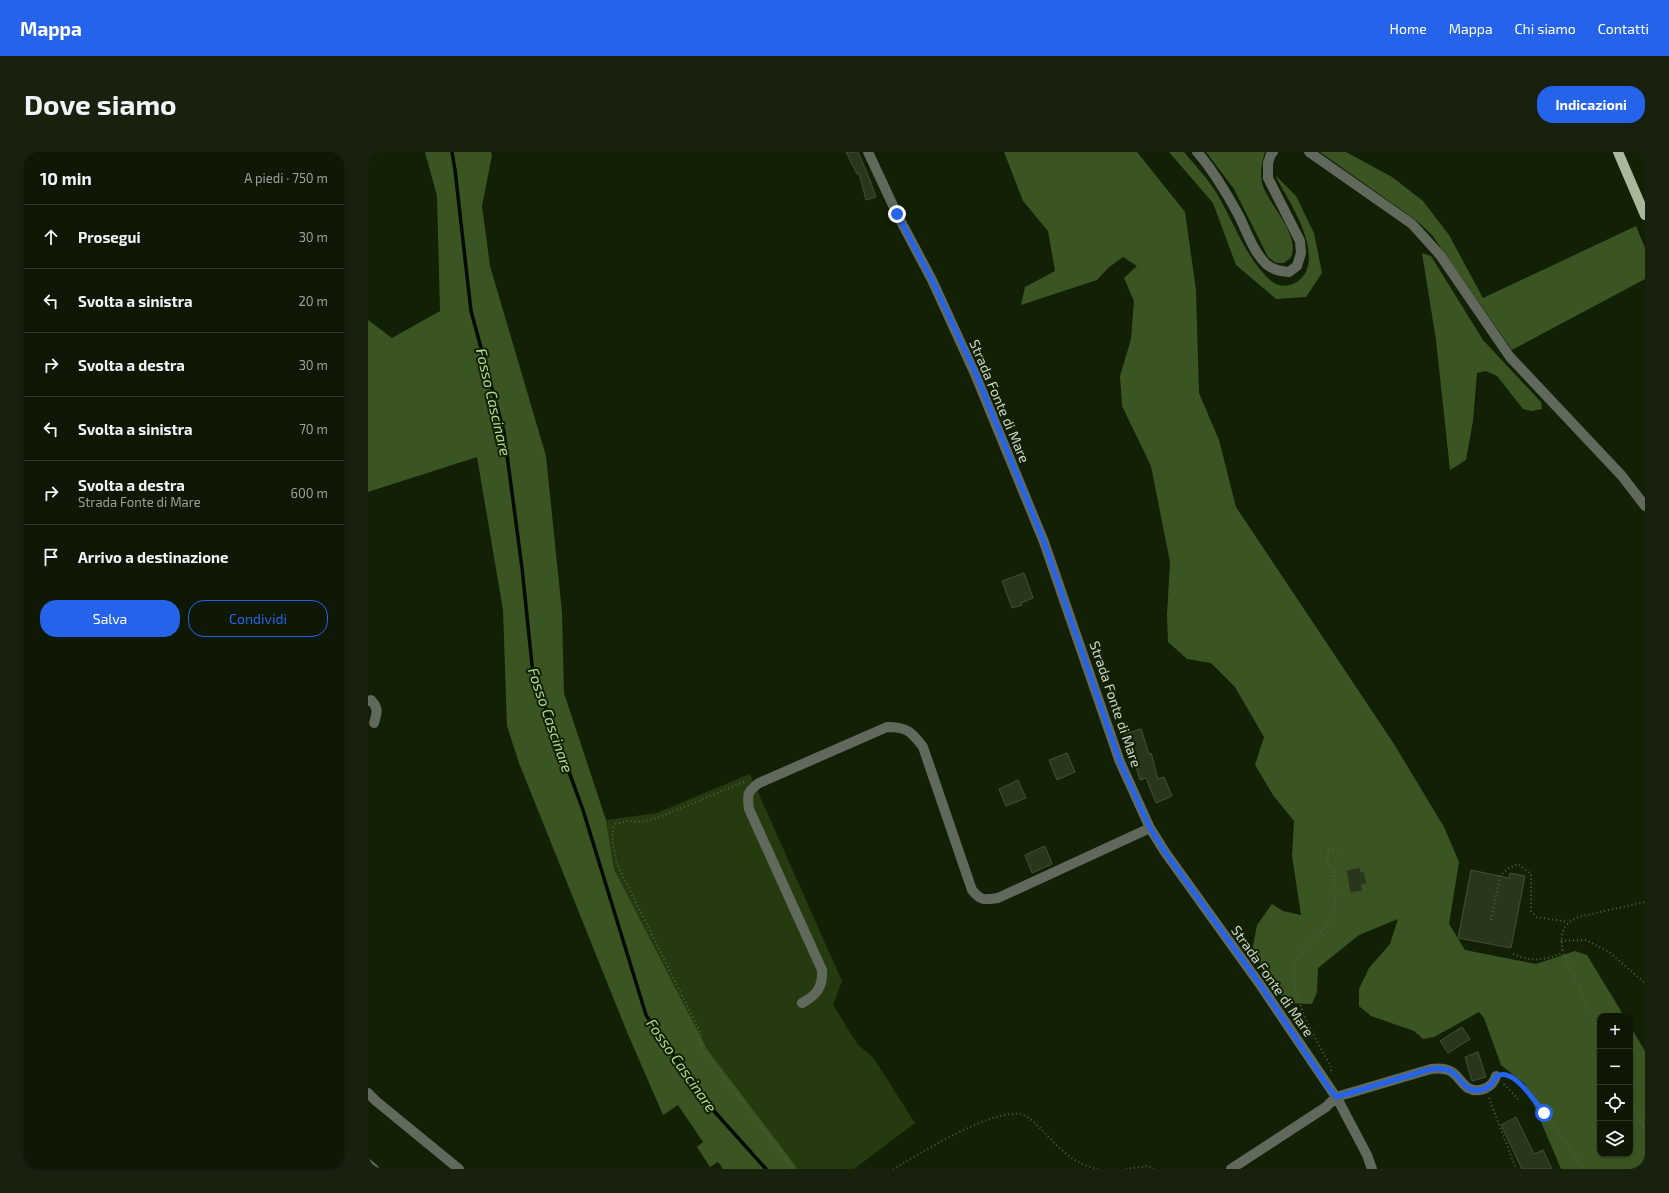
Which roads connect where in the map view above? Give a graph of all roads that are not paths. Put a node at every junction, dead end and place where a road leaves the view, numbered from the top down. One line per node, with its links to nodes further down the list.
1 (868, 152): 10 (street, Strada Fonte di Mare)
2 (1197, 152): 3 (street)
3 (1273, 152)
4 (1309, 152): 7 (street)
5 (1618, 152): 6 (main road)
6 (1645, 215)
7 (1645, 506)
8 (368, 701): 9 (street)
9 (374, 723)
10 (1150, 828): 11 (street); 14 (street, Strada Fonte di Mare)
11 (802, 1003)
12 (1496, 1076): 14 (street)
13 (368, 1093): 17 (street)
14 (1336, 1097): 18 (street); 19 (street, Strada Fonte di Mare)
15 (368, 1164): 16 (street)
16 (374, 1169)
17 (459, 1169)
18 (1231, 1169)
19 (1372, 1169)

